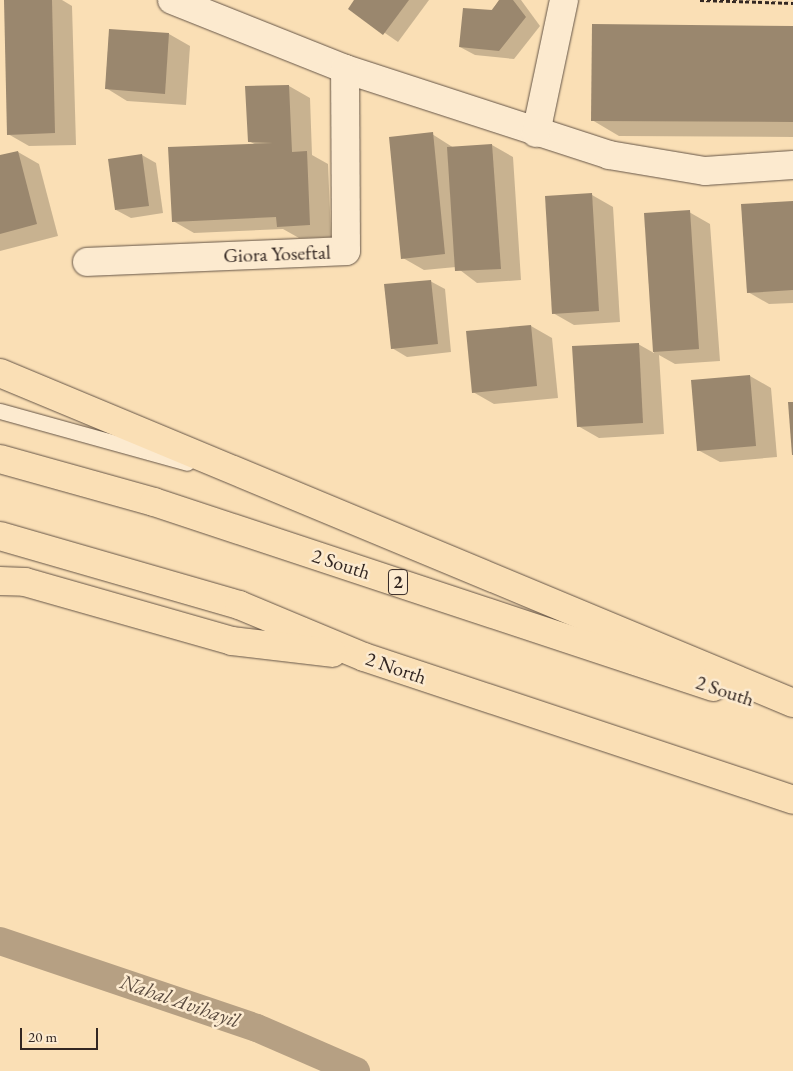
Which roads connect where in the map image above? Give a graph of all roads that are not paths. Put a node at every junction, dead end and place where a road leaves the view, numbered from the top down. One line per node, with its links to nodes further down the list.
1 (564, 0): 4 (street)
2 (182, 2): 3 (street)
3 (345, 69): 4 (street); 6 (street, Giora Yoseftal)
4 (536, 133): 5 (street)
5 (793, 165)
6 (87, 262)
7 (0, 373): 10 (highway)
8 (0, 411): 10 (lane)
9 (0, 459): 15 (highway, 2 South / 2)
10 (301, 495): 14 (highway)
11 (0, 536): 13 (highway, 2 North)
12 (8, 579): 13 (highway)
13 (364, 657): 16 (highway, 2 North)
14 (793, 703)
15 (793, 713)
16 (793, 800)

